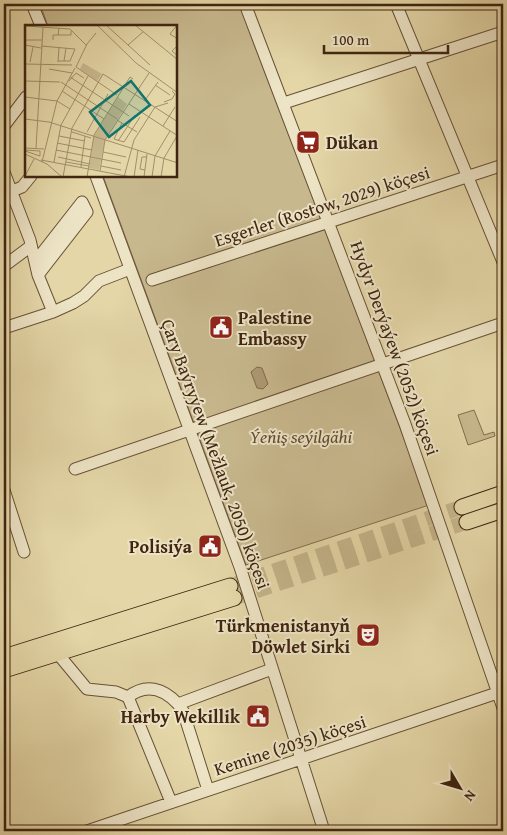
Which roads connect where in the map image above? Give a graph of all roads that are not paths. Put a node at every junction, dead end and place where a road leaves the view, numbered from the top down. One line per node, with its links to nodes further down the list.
1 (32, 4): 4 (street)
2 (245, 4): 8 (street, Hydyr Derýaýew (2052) köçesi)
3 (396, 4): 6 (street)
4 (40, 25)
5 (503, 32): 6 (street)
6 (419, 59): 8 (street); 12 (street)
7 (25, 98): 9 (street)
8 (284, 103): 16 (street, Hydyr Derýaýew (2052) köçesi)
9 (4, 126)
10 (503, 166): 12 (street, Esgerler (Rostow, 2029) köçesi)
11 (4, 172): 15 (street)
12 (467, 177): 16 (street, Esgerler (Rostow, 2029) köçesi); 19 (street)
13 (29, 178): 15 (street)
14 (97, 178): 21 (street, Çary Baýryýew (Mežlauk, 2050) köçesi)
15 (7, 193): 17 (street)
16 (328, 222): 23 (street, Esgerler (Rostow, 2029) köçesi); 27 (street, Hydyr Derýaýew (2052) köçesi)
17 (31, 246): 18 (street); 20 (street)
18 (35, 262): 22 (street); 22 (street)
19 (503, 262)
20 (4, 266)
21 (130, 269): 24 (street); 28 (street, Çary Baýryýew (Mežlauk, 2050) köçesi)
22 (38, 276): 24 (street)
23 (152, 280)
24 (53, 312): 26 (street)
25 (503, 323): 27 (street)
26 (4, 328)
27 (382, 364): 28 (street); 40 (street, Hydyr Derýaýew (2052) köçesi)
28 (190, 430): 29 (street); 38 (street, Çary Baýryýew (Mežlauk, 2050) köçesi)
29 (75, 469)
30 (4, 491): 35 (street)
31 (503, 493): 32 (main road)
32 (462, 507)
33 (503, 510): 34 (main road)
34 (467, 522)
35 (24, 552)
36 (58, 654): 37 (main road); 39 (main road); 41 (street)
37 (4, 656)
38 (272, 669): 42 (street); 44 (street, Çary Baýryýew (Mežlauk, 2050) köçesi)
39 (4, 670)
40 (501, 692): 43 (street, Hydyr Derýaýew (2052) köçesi); 44 (street, Kemine (2035) köçesi)
41 (128, 697): 42 (street); 46 (street)
42 (178, 704): 45 (street)
43 (503, 708)
44 (300, 759): 45 (street, Kemine (2035) köçesi); 49 (street, Çary Baýryýew (Mežlauk, 2050) köçesi)
45 (208, 790): 46 (street, Kemine (2035) köçesi)
46 (172, 802): 47 (street, Kemine (2035) köçesi)
47 (112, 827): 48 (street, Kemine (2035) köçesi)
48 (87, 831)
49 (324, 831)

